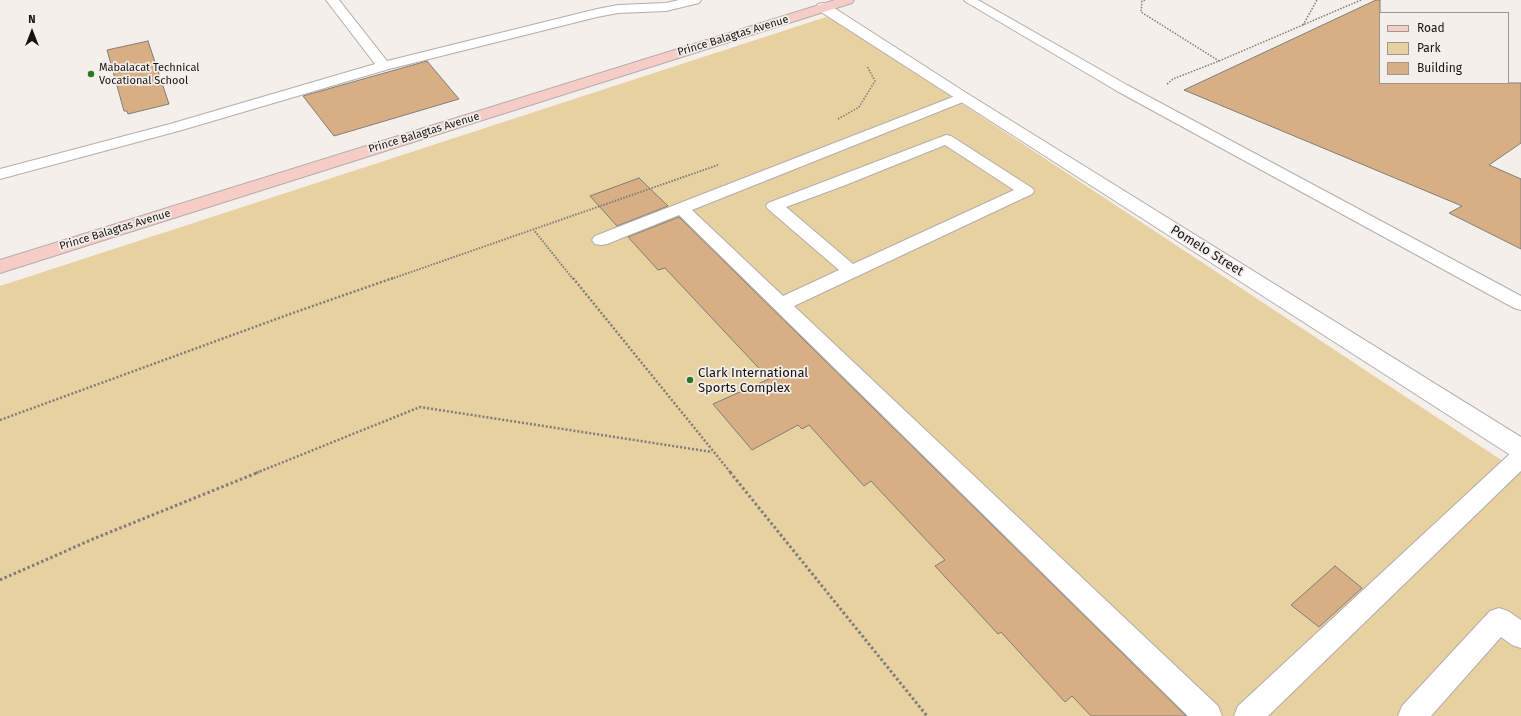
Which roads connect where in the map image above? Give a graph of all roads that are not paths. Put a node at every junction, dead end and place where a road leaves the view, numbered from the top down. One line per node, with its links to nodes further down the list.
1 (332, 0): 6 (street)
2 (695, 0): 6 (street)
3 (848, 0): 5 (main road, Prince Balagtas Avenue)
4 (970, 0): 14 (lane)
5 (823, 7): 7 (street, Pomelo Street); 11 (main road, Prince Balagtas Avenue)
6 (384, 66): 8 (street)
7 (963, 97): 9 (lane); 15 (street, Pomelo Street)
8 (0, 174)
9 (682, 209): 10 (lane); 13 (lane)
10 (601, 240)
11 (0, 267)
12 (851, 271): 12 (lane); 13 (lane)
13 (781, 304): 18 (lane)
14 (1521, 304)
15 (1521, 449)
16 (1521, 458): 19 (lane)
17 (1521, 636): 20 (lane)
18 (1208, 716)
19 (1248, 716)
20 (1412, 716)

